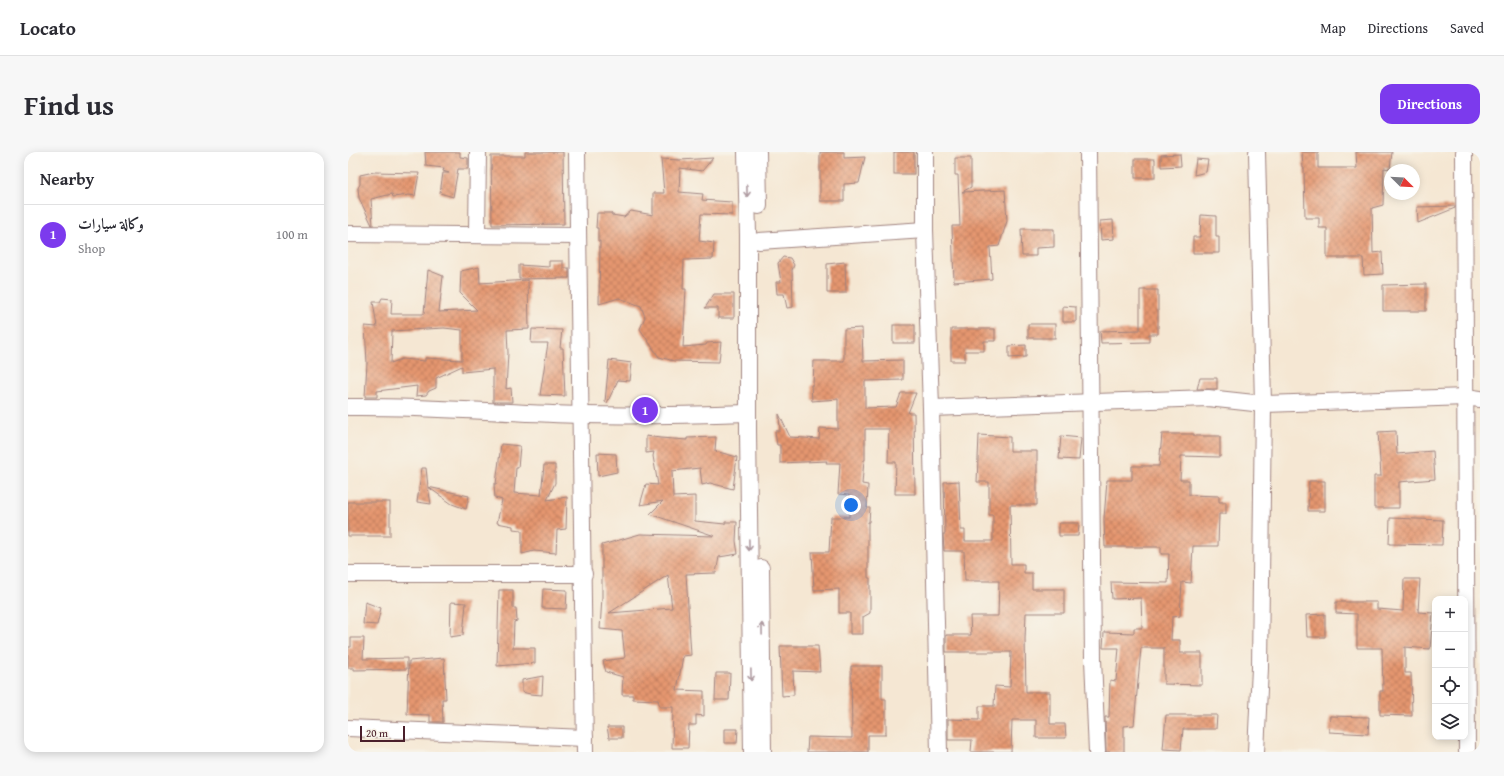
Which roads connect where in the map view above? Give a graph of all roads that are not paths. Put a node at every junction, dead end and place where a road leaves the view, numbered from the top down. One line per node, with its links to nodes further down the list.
1 (478, 152): 11 (street)
2 (578, 152): 12 (street)
3 (746, 152): 19 (street, one-way to 19)
4 (758, 152): 13 (street)
5 (925, 152): 9 (street)
6 (1088, 152): 15 (street)
7 (1257, 152): 16 (street)
8 (1464, 152): 14 (street)
9 (925, 230): 13 (street); 18 (street)
10 (348, 234): 11 (street)
11 (477, 234): 12 (street)
12 (578, 236): 20 (street)
13 (759, 241): 27 (street, one-way to 13)
14 (1473, 398): 16 (street); 24 (street)
15 (1090, 401): 16 (street); 18 (street); 29 (street)
16 (1263, 404): 30 (street)
17 (348, 408): 20 (street)
18 (931, 408): 28 (street)
19 (748, 413): 20 (street); 26 (street, one-way to 26)
20 (581, 415): 22 (street)
21 (348, 574): 22 (street)
22 (584, 574): 25 (street)
23 (348, 728): 25 (street)
24 (1471, 744)
25 (585, 745)
26 (752, 752)
27 (763, 752)
28 (939, 752)
29 (1097, 752)
30 (1256, 752)

